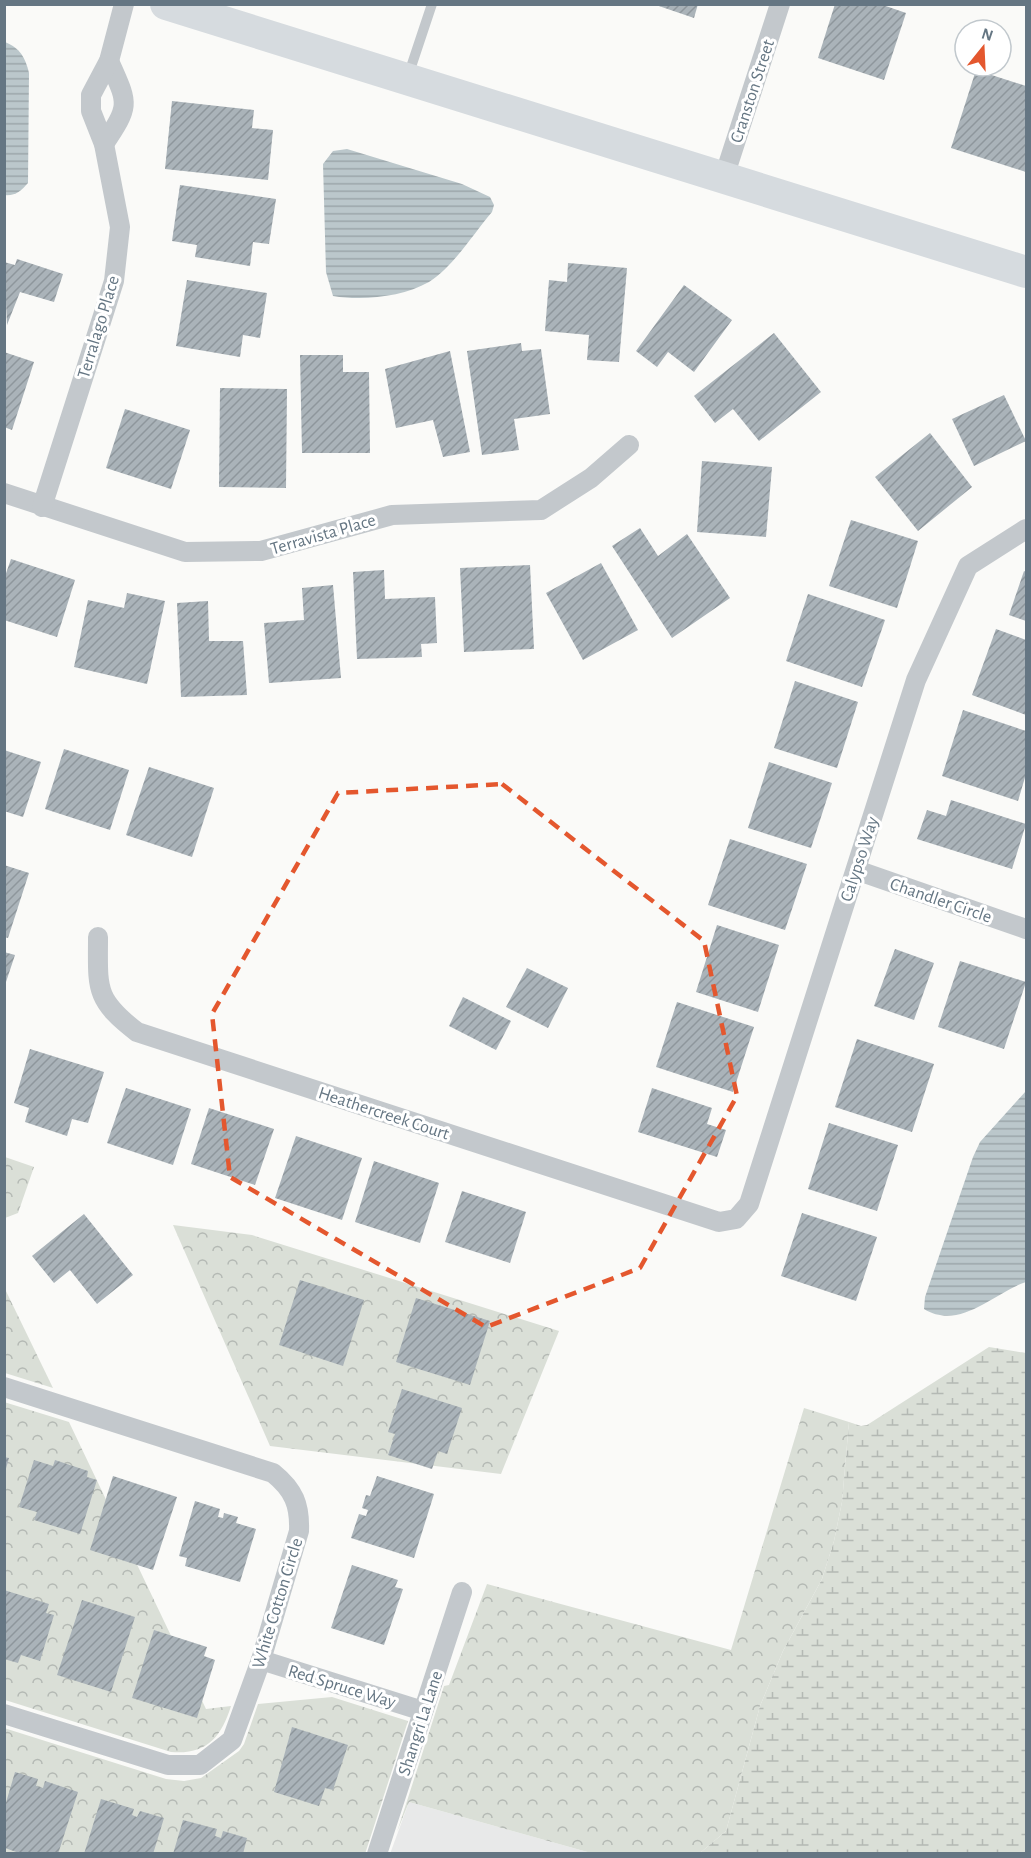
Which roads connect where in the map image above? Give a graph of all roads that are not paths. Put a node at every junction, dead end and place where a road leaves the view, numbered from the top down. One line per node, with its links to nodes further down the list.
1 (124, 4): 5 (street, Terralago Place)
2 (166, 4): 6 (main road)
3 (432, 4): 6 (lane)
4 (780, 4): 8 (street, Cranston Street)
5 (109, 61): 7 (street, Terralago Place); 7 (street)
6 (407, 79): 8 (main road)
7 (104, 144): 12 (street, Terralago Place)
8 (724, 177): 9 (main road)
9 (1026, 272)
10 (629, 445): 12 (street, Terravista Place)
11 (4, 493): 12 (street, Terravista Place)
12 (42, 507)
13 (1026, 529): 14 (street, Calypso Way)
14 (856, 870): 15 (street, Chandler Circle); 17 (street, Calypso Way)
15 (1026, 929)
16 (98, 937): 17 (street, Heathercreek Court)
17 (736, 1218)
18 (4, 1387): 20 (street, White Cotton Circle)
19 (462, 1593): 21 (street, Shangri La Lane)
20 (261, 1660): 21 (street, Red Spruce Way); 22 (street, White Cotton Circle)
21 (423, 1711): 23 (street, Shangri La Lane)
22 (4, 1714)
23 (377, 1854)

